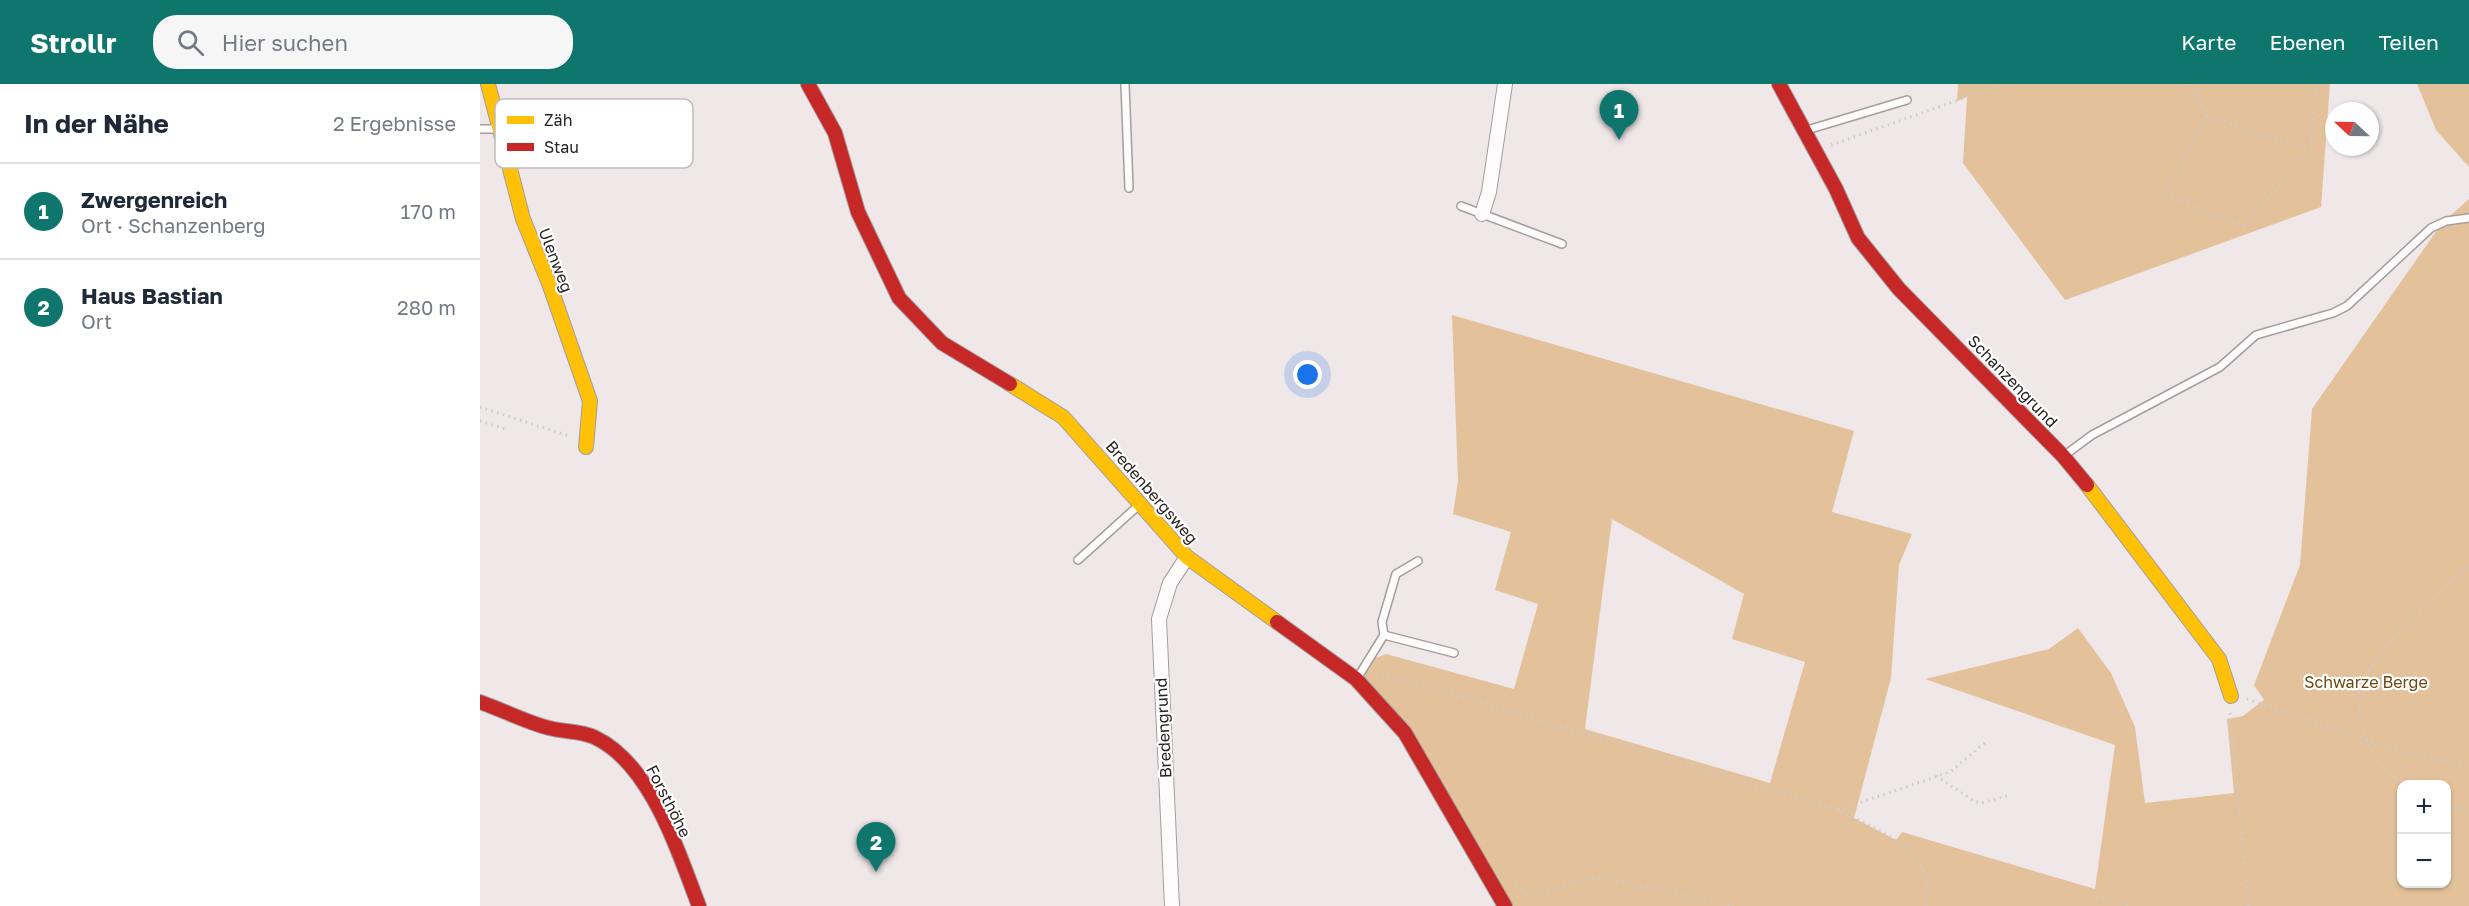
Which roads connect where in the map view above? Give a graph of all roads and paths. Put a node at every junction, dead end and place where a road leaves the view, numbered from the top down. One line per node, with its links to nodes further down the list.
1 (488, 84): 10 (street, Ulenweg)
2 (808, 84): 27 (street, Bredenbergsweg)
3 (1125, 84): 16 (lane)
4 (1505, 84): 18 (street)
5 (1779, 84): 12 (street, Schanzengrund)
6 (2004, 84): 14 (path)
7 (2190, 84): 11 (path)
8 (2316, 84): 13 (path)
9 (1907, 99): 12 (lane)
10 (495, 110)
11 (2207, 116): 13 (path); 13 (path)
12 (1805, 131): 14 (street, Schanzengrund)
13 (2311, 150)
14 (1816, 153): 26 (street, Schanzengrund)
15 (510, 168): 25 (street, Ulenweg)
16 (1129, 188)
17 (1461, 206): 18 (lane)
18 (1482, 214): 20 (lane)
19 (2469, 218): 26 (lane)
20 (1562, 244)
21 (480, 406): 24 (path)
22 (480, 421): 23 (path)
23 (505, 429)
24 (564, 433)
25 (586, 447)
26 (2063, 456): 35 (street, Schanzengrund)
27 (1139, 506): 28 (street, Bredenbergsweg); 29 (lane)
28 (1187, 557): 34 (street, Bredenbergsweg); 49 (street, Bredengrund)
29 (1078, 560)
30 (1418, 561): 32 (lane)
31 (2469, 568): 38 (path)
32 (1384, 635): 33 (lane); 34 (lane)
33 (1455, 653)
34 (1356, 679): 44 (path); 50 (street, Bredenbergsweg)
35 (2230, 696): 38 (path); 54 (path)
36 (480, 702): 48 (street, Forsthöhe)
37 (1987, 741): 40 (path)
38 (2367, 741): 39 (path); 41 (path)
39 (2469, 767)
40 (1936, 776): 42 (path); 44 (path)
41 (2399, 780)
42 (2010, 795)
43 (2451, 805): 45 (path)
44 (1838, 810): 52 (path)
45 (2469, 812)
46 (1513, 884): 51 (path)
47 (2097, 897): 53 (path)
48 (699, 906)
49 (1172, 906)
50 (1504, 906)
51 (1734, 906)
52 (1926, 906)
53 (2129, 906)
54 (2249, 906)

